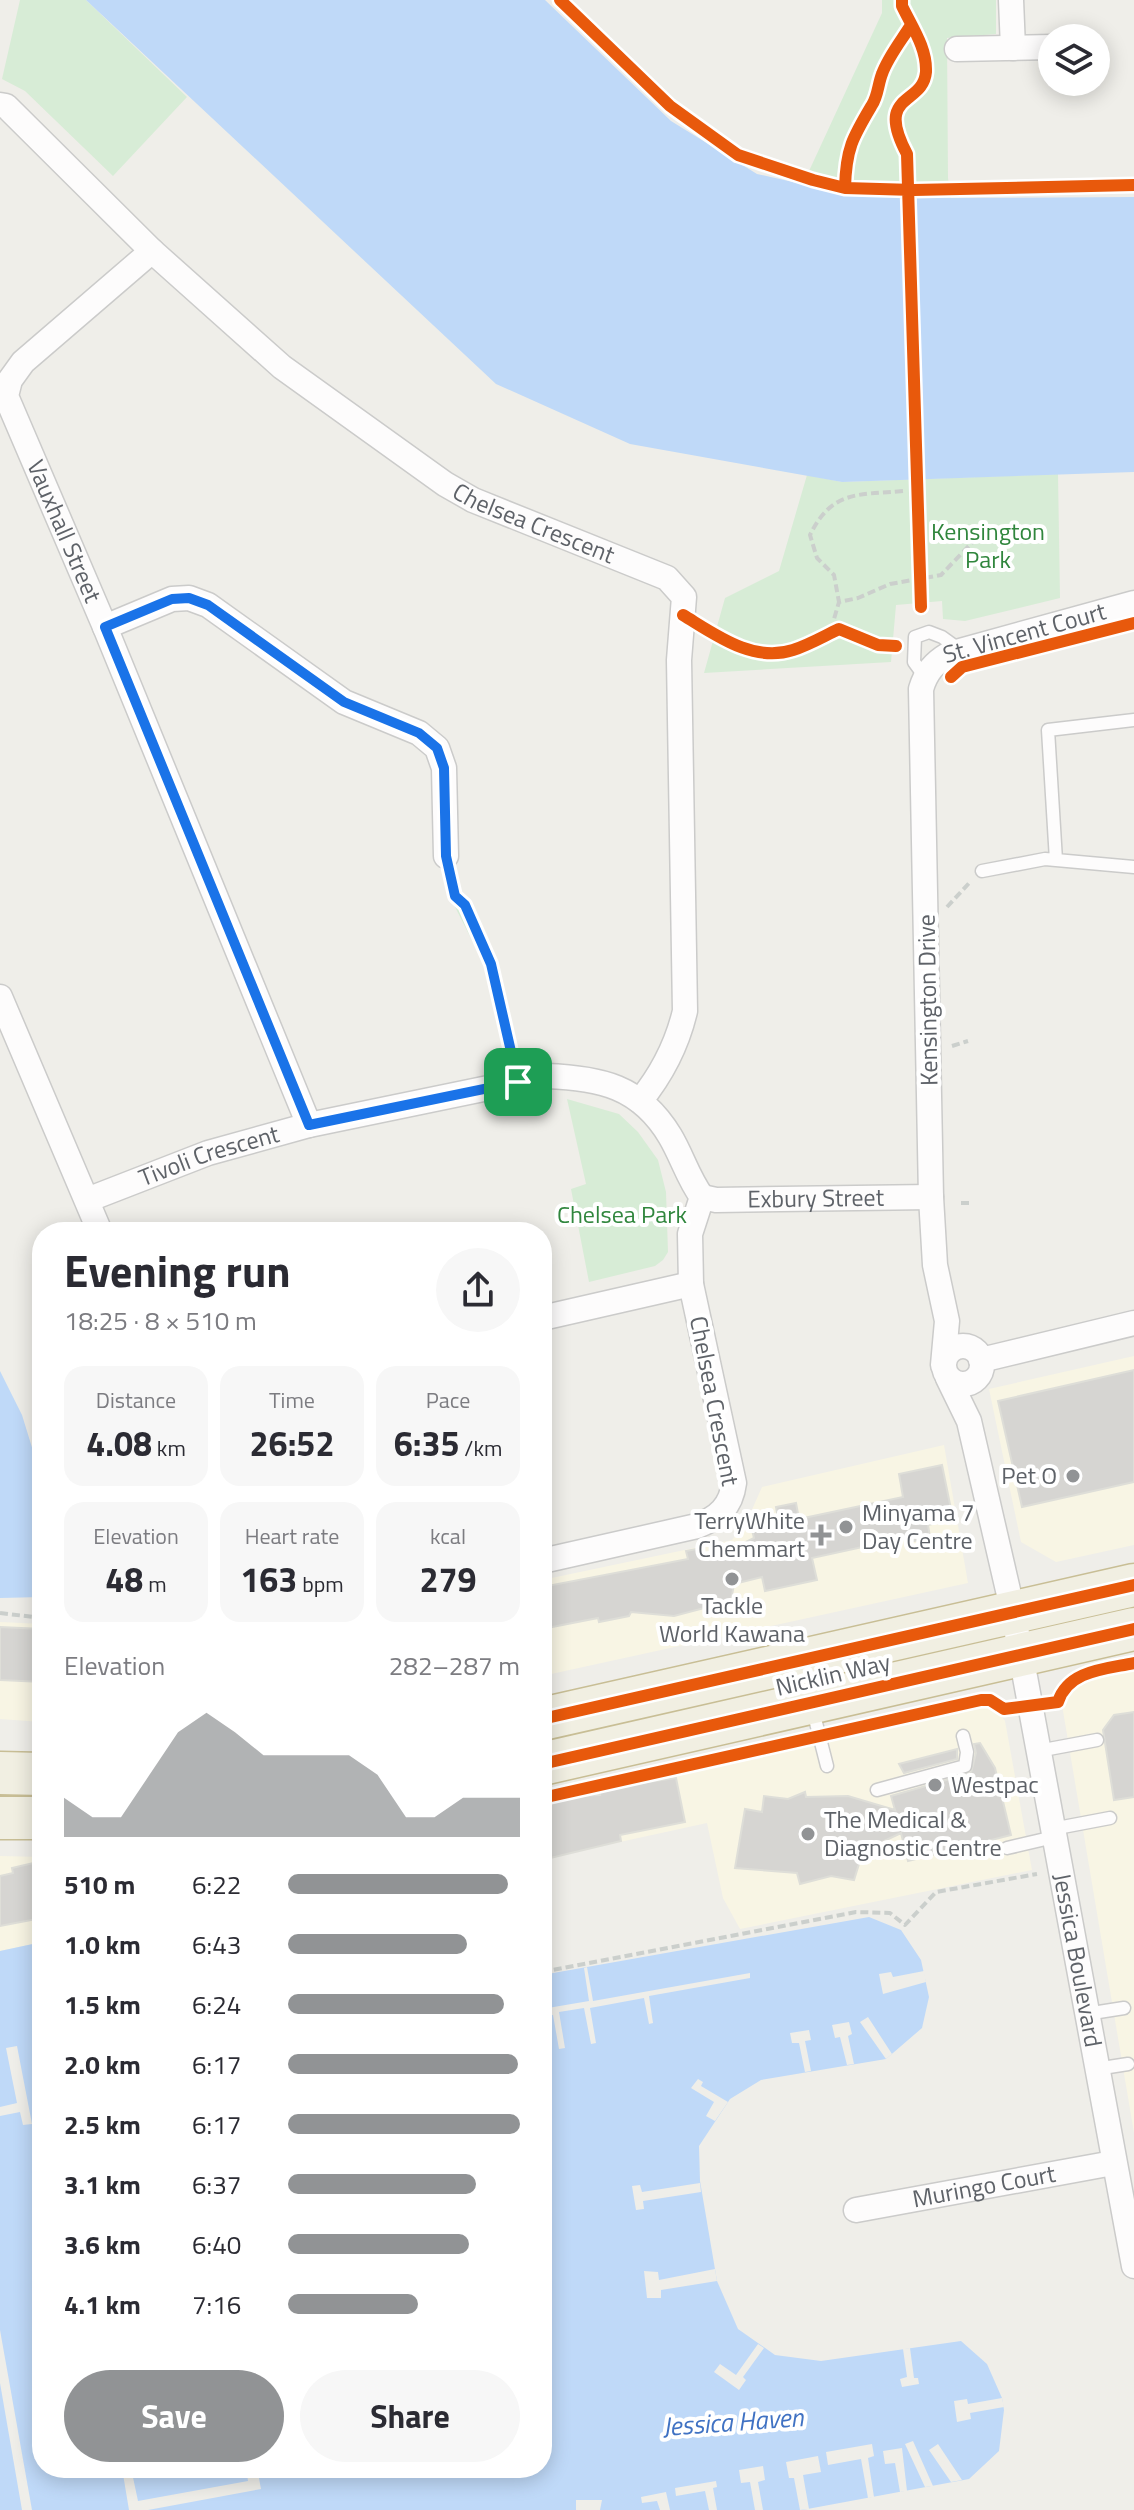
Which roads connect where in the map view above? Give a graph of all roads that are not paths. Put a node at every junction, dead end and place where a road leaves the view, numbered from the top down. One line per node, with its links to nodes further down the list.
1 (1011, 0): 3 (street)
2 (1038, 47): 3 (street)
3 (1013, 48): 4 (street)
4 (957, 49)
5 (0, 105): 6 (street, Chelsea Crescent)
6 (152, 251): 8 (street, Vauxhall Street); 16 (street, Chelsea Crescent)
7 (1134, 603): 9 (street, St. Vincent Court)
8 (105, 627): 11 (street); 17 (street, Vauxhall Street)
9 (925, 677): 19 (street, Kensington Drive)
10 (1134, 720): 12 (lane)
11 (446, 856)
12 (1056, 860): 13 (lane); 14 (lane)
13 (1134, 867)
14 (982, 871)
15 (0, 997): 20 (street)
16 (640, 1101): 17 (street, Tivoli Crescent); 18 (street, Tivoli Crescent)
17 (309, 1125): 20 (street, Tivoli Crescent)
18 (702, 1197): 19 (street, Exbury Street); 22 (street, Chelsea Crescent)
19 (931, 1197): 24 (street, Kensington Drive)
20 (87, 1200): 21 (street)
21 (96, 1222)
22 (691, 1284): 23 (street); 29 (street, Chelsea Crescent)
23 (552, 1316)
24 (947, 1321): 26 (street, Kensington Drive); 27 (street, Kensington Drive)
25 (1134, 1323): 26 (street)
26 (973, 1362): 27 (street); 27 (street); 28 (street)
27 (946, 1372): 28 (street)
28 (969, 1421): 31 (street)
29 (552, 1559)
30 (1134, 1585): 31 (highway, Nicklin Way)
31 (1013, 1612): 33 (street); 35 (highway, Nicklin Way)
32 (1134, 1629): 33 (highway, Nicklin Way)
33 (1020, 1656): 34 (highway, Nicklin Way); 38 (street, Jessica Boulevard)
34 (811, 1702): 39 (highway, Nicklin Way); 40 (lane)
35 (552, 1717)
36 (963, 1736): 43 (lane)
37 (1097, 1740): 38 (lane)
38 (1038, 1751): 47 (street, Jessica Boulevard)
39 (552, 1762)
40 (827, 1766)
41 (0, 1773): 42 (highway)
42 (32, 1774)
43 (877, 1790)
44 (0, 1818): 45 (highway)
45 (32, 1818)
46 (1110, 1818): 47 (lane)
47 (1053, 1833): 48 (lane); 50 (street, Jessica Boulevard)
48 (1007, 1848)
49 (1124, 2008): 50 (lane)
50 (1086, 2014): 52 (street, Jessica Boulevard)
51 (1128, 2064): 52 (lane)
52 (1096, 2069): 53 (street, Jessica Boulevard)
53 (1113, 2163): 54 (street, Muringo Court); 55 (street, Jessica Boulevard)
54 (856, 2210)
55 (1129, 2213): 56 (street, Jessica Boulevard)
56 (1134, 2266)

